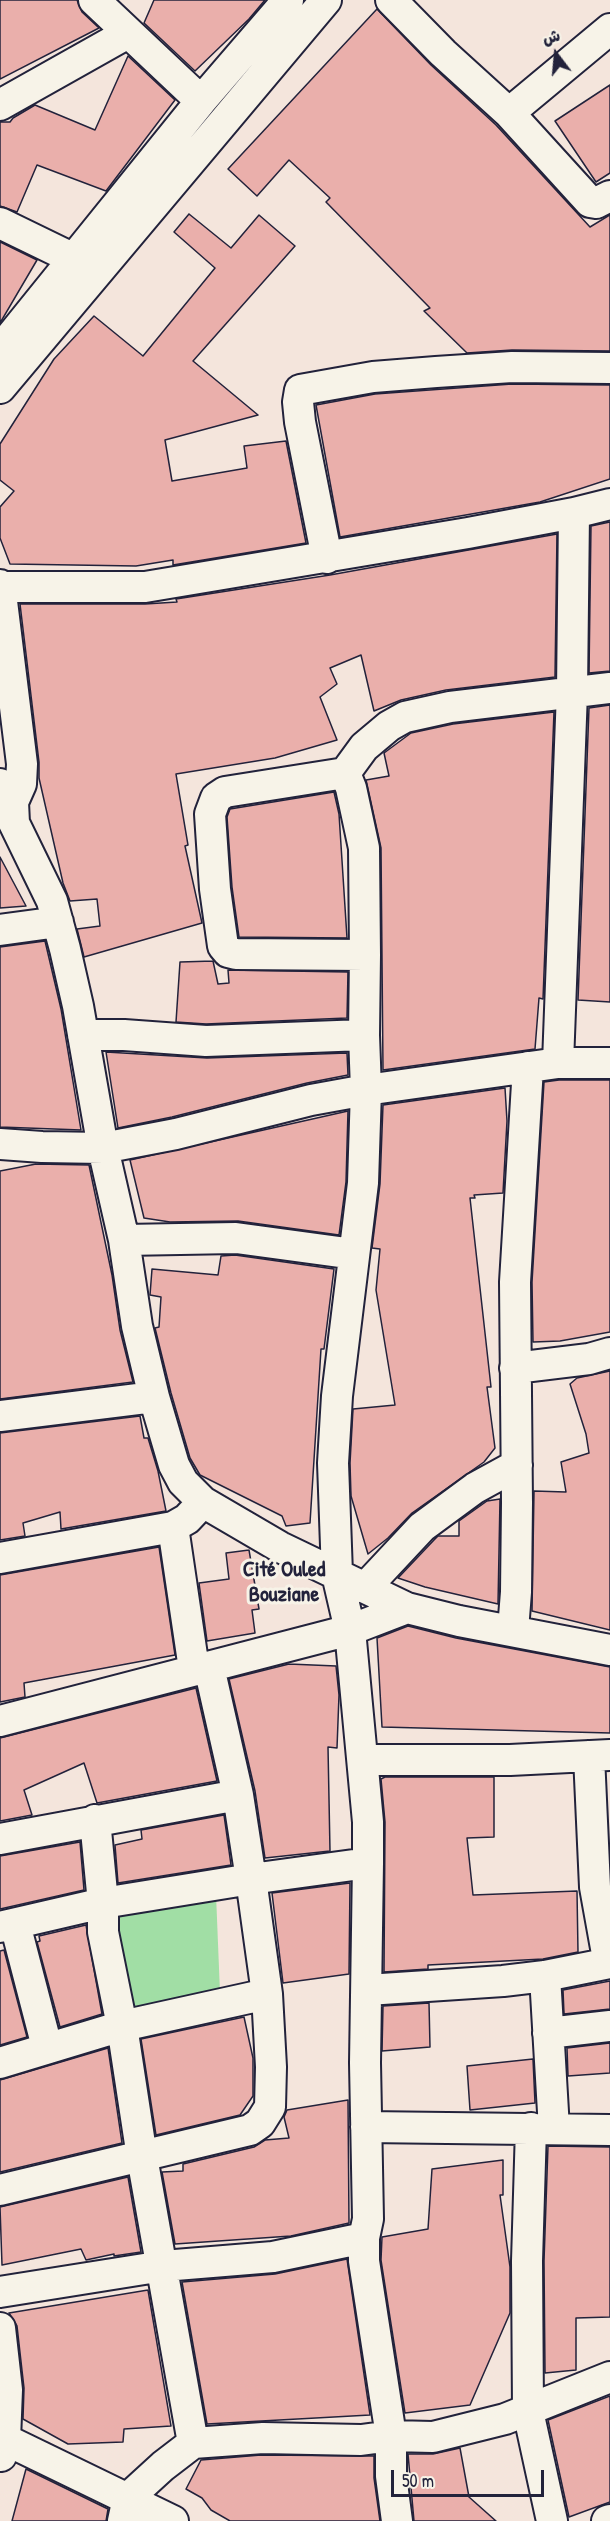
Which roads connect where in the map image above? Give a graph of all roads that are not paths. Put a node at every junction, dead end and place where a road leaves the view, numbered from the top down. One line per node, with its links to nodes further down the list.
1 (94, 0): 6 (street)
2 (288, 0): 7 (street)
3 (326, 0): 13 (street)
4 (391, 0): 9 (street)
5 (610, 29): 9 (street)
6 (128, 33): 7 (street); 8 (street)
7 (201, 101): 12 (street)
8 (0, 105)
9 (508, 113): 10 (street)
10 (610, 196)
11 (0, 223): 12 (street)
12 (74, 260): 13 (street)
13 (10, 351): 15 (street)
14 (610, 368): 18 (street)
15 (0, 388)
16 (610, 504): 17 (street)
17 (574, 513): 18 (street); 21 (street)
18 (327, 558): 19 (street)
19 (0, 586): 23 (street)
20 (610, 688): 21 (street)
21 (572, 692): 22 (street); 29 (street)
22 (345, 773): 26 (street); 26 (street)
23 (5, 806): 24 (street)
24 (58, 922): 25 (street); 27 (street)
25 (0, 930)
26 (365, 955): 28 (street)
27 (83, 1035): 28 (street); 34 (street)
28 (364, 1035): 32 (street)
29 (558, 1063): 30 (street); 31 (street)
30 (610, 1063)
31 (528, 1067): 32 (street); 38 (street)
32 (366, 1090): 34 (street); 36 (street)
33 (0, 1144): 34 (street)
34 (103, 1148): 35 (street)
35 (124, 1240): 36 (street); 39 (street)
36 (354, 1254): 45 (street)
37 (610, 1353): 38 (street)
38 (515, 1368): 41 (street)
39 (154, 1397): 40 (street); 42 (street)
40 (0, 1416)
41 (517, 1465): 46 (street); 49 (street)
42 (203, 1502): 43 (street); 45 (street)
43 (173, 1527): 44 (street); 51 (street)
44 (0, 1558)
45 (337, 1574): 46 (street); 48 (street)
46 (365, 1588): 47 (street)
47 (407, 1608): 48 (street); 49 (street)
48 (350, 1630): 51 (street); 54 (street)
49 (513, 1630): 50 (street)
50 (610, 1650)
51 (202, 1668): 52 (street); 55 (street)
52 (0, 1721)
53 (600, 1756): 54 (street); 62 (street)
54 (363, 1760): 58 (street)
55 (238, 1796): 56 (street); 59 (street)
56 (95, 1820): 57 (street); 60 (street)
57 (0, 1839)
58 (368, 1863): 59 (street); 64 (street)
59 (251, 1879): 60 (street); 65 (street)
60 (103, 1903): 61 (street); 66 (street)
61 (7, 1926): 69 (street)
62 (610, 1962): 63 (street)
63 (545, 1976): 64 (street); 68 (street)
64 (367, 1990): 71 (street)
65 (267, 1994): 66 (street); 74 (street)
66 (122, 2026): 69 (street); 74 (street)
67 (610, 2026): 68 (street)
68 (548, 2032): 72 (street)
69 (47, 2047): 70 (street)
70 (0, 2063)
71 (366, 2127): 72 (street); 76 (street)
72 (543, 2129): 73 (street); 81 (street)
73 (610, 2130)
74 (142, 2157): 75 (street); 77 (street)
75 (0, 2190)
76 (364, 2238): 77 (street); 82 (street)
77 (163, 2266): 78 (street); 83 (street)
78 (0, 2292)
79 (0, 2328): 84 (street)
80 (610, 2377): 81 (street)
81 (528, 2411): 82 (street); 88 (street)
82 (391, 2436): 83 (street); 87 (street)
83 (193, 2443): 85 (street)
84 (2, 2445): 85 (street)
85 (125, 2509): 86 (street)
86 (173, 2521)
87 (397, 2521)
88 (552, 2521)

